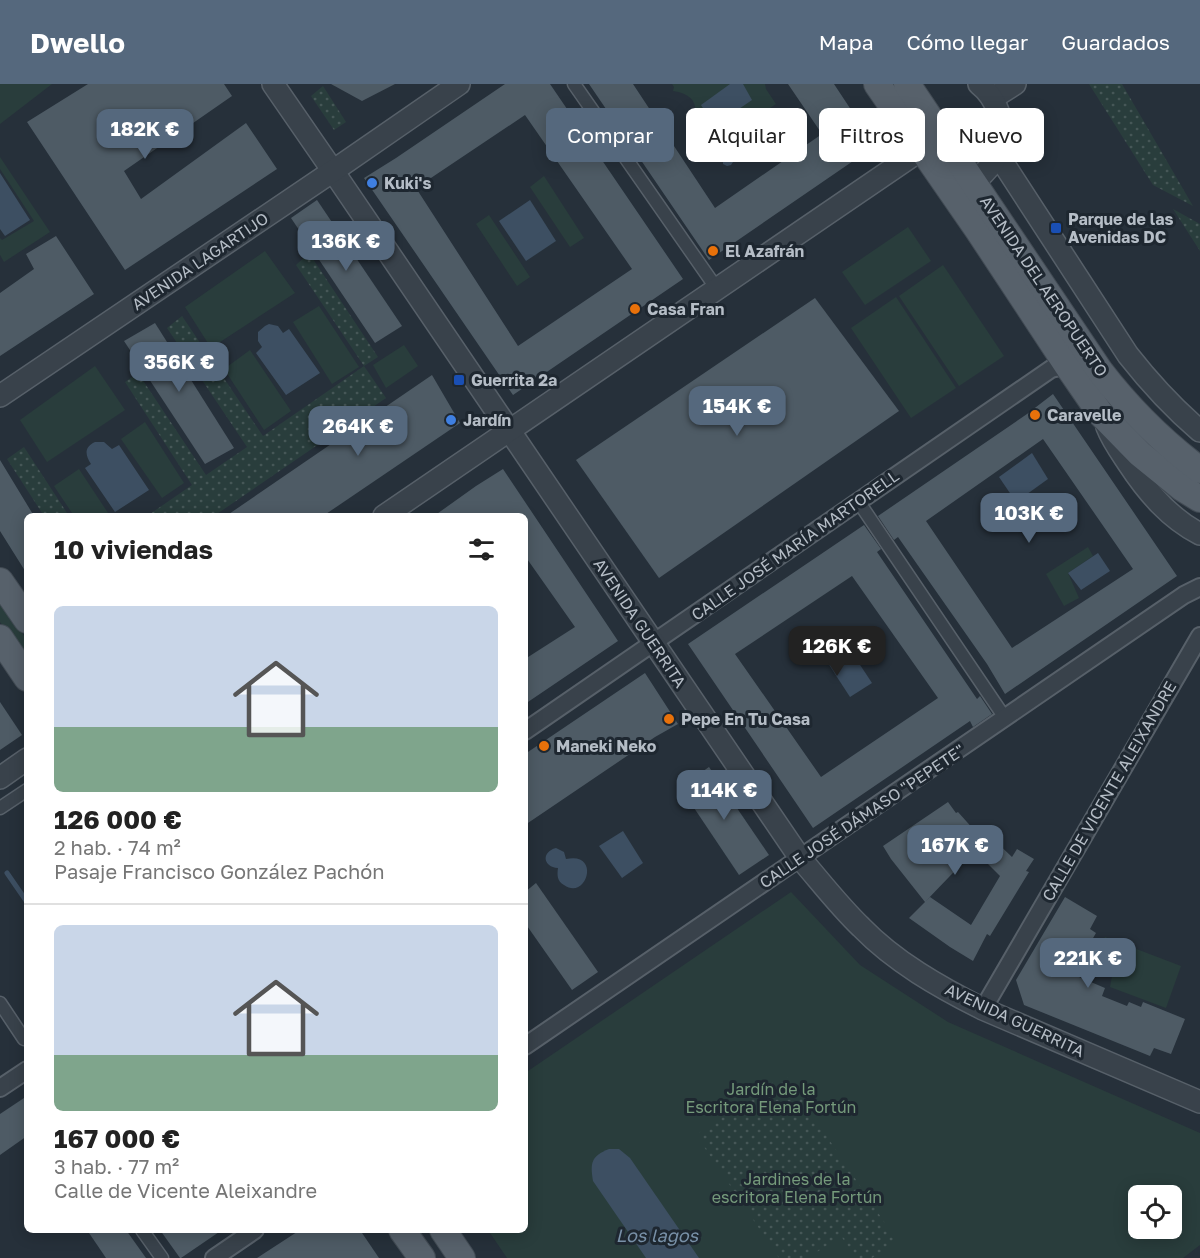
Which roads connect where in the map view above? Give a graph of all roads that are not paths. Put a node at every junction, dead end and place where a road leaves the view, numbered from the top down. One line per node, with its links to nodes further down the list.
1 (273, 84): 14 (street, AVENIDA GUERRITA)
2 (459, 84): 14 (street, AVENIDA LAGARTIJO)
3 (574, 84): 16 (street)
4 (877, 84): 7 (main road, AVENIDA DEL AEROPUERTO)
5 (1015, 84): 6 (street)
6 (986, 91): 9 (street)
7 (910, 92): 8 (main road, AVENIDA DEL AEROPUERTO); 15 (main road, AVENIDA DEL AEROPUERTO)
8 (913, 108)
9 (996, 108)
10 (925, 153): 17 (main road, AVENIDA DEL AEROPUERTO)
11 (903, 162): 16 (street)
12 (993, 162): 15 (street)
13 (1003, 162): 21 (street, AVENIDA DEL AEROPUERTO)
14 (333, 171): 18 (street, AVENIDA LAGARTIJO); 20 (street, AVENIDA GUERRITA)
15 (974, 182): 22 (main road, AVENIDA DEL AEROPUERTO)
16 (717, 289): 20 (street)
17 (1067, 365): 19 (main road, AVENIDA DEL AEROPUERTO); 24 (street, CALLE JOSÉ MARÍA MARTORELL)
18 (0, 396)
19 (1100, 413): 23 (main road, AVENIDA DEL AEROPUERTO); 26 (street, AVENIDA DEL AEROPUERTO)
20 (509, 431): 25 (street); 32 (street, AVENIDA GUERRITA)
21 (1200, 431)
22 (1200, 470)
23 (1200, 499)
24 (858, 501): 32 (street, CALLE JOSÉ MARÍA MARTORELL); 34 (street)
25 (388, 513)
26 (1200, 534)
27 (0, 581): 29 (main road)
28 (1199, 587): 34 (street, CALLE JOSÉ DÁMASO "PEPETE")
29 (24, 616)
30 (1200, 636): 42 (street, CALLE DE VICENTE ALEIXANDRE)
31 (0, 638): 33 (main road)
32 (654, 643): 35 (street, CALLE JOSÉ MARÍA MARTORELL); 40 (street, AVENIDA GUERRITA)
33 (24, 674)
34 (1005, 718): 40 (street, CALLE JOSÉ DÁMASO "PEPETE")
35 (528, 729)
36 (24, 761): 37 (street)
37 (0, 778)
38 (24, 792): 39 (street)
39 (0, 808)
40 (800, 858): 42 (street, AVENIDA GUERRITA); 44 (street, CALLE JOSÉ DÁMASO "PEPETE")
41 (0, 1003): 43 (street)
42 (982, 1009): 47 (street, AVENIDA GUERRITA)
43 (24, 1039)
44 (528, 1044)
45 (24, 1072): 46 (street)
46 (0, 1088)
47 (1200, 1102)
48 (144, 1233): 52 (street)
49 (251, 1233): 53 (street)
50 (404, 1233): 54 (main road)
51 (445, 1233): 55 (main road)
52 (162, 1258)
53 (214, 1258)
54 (422, 1258)
55 (462, 1258)

